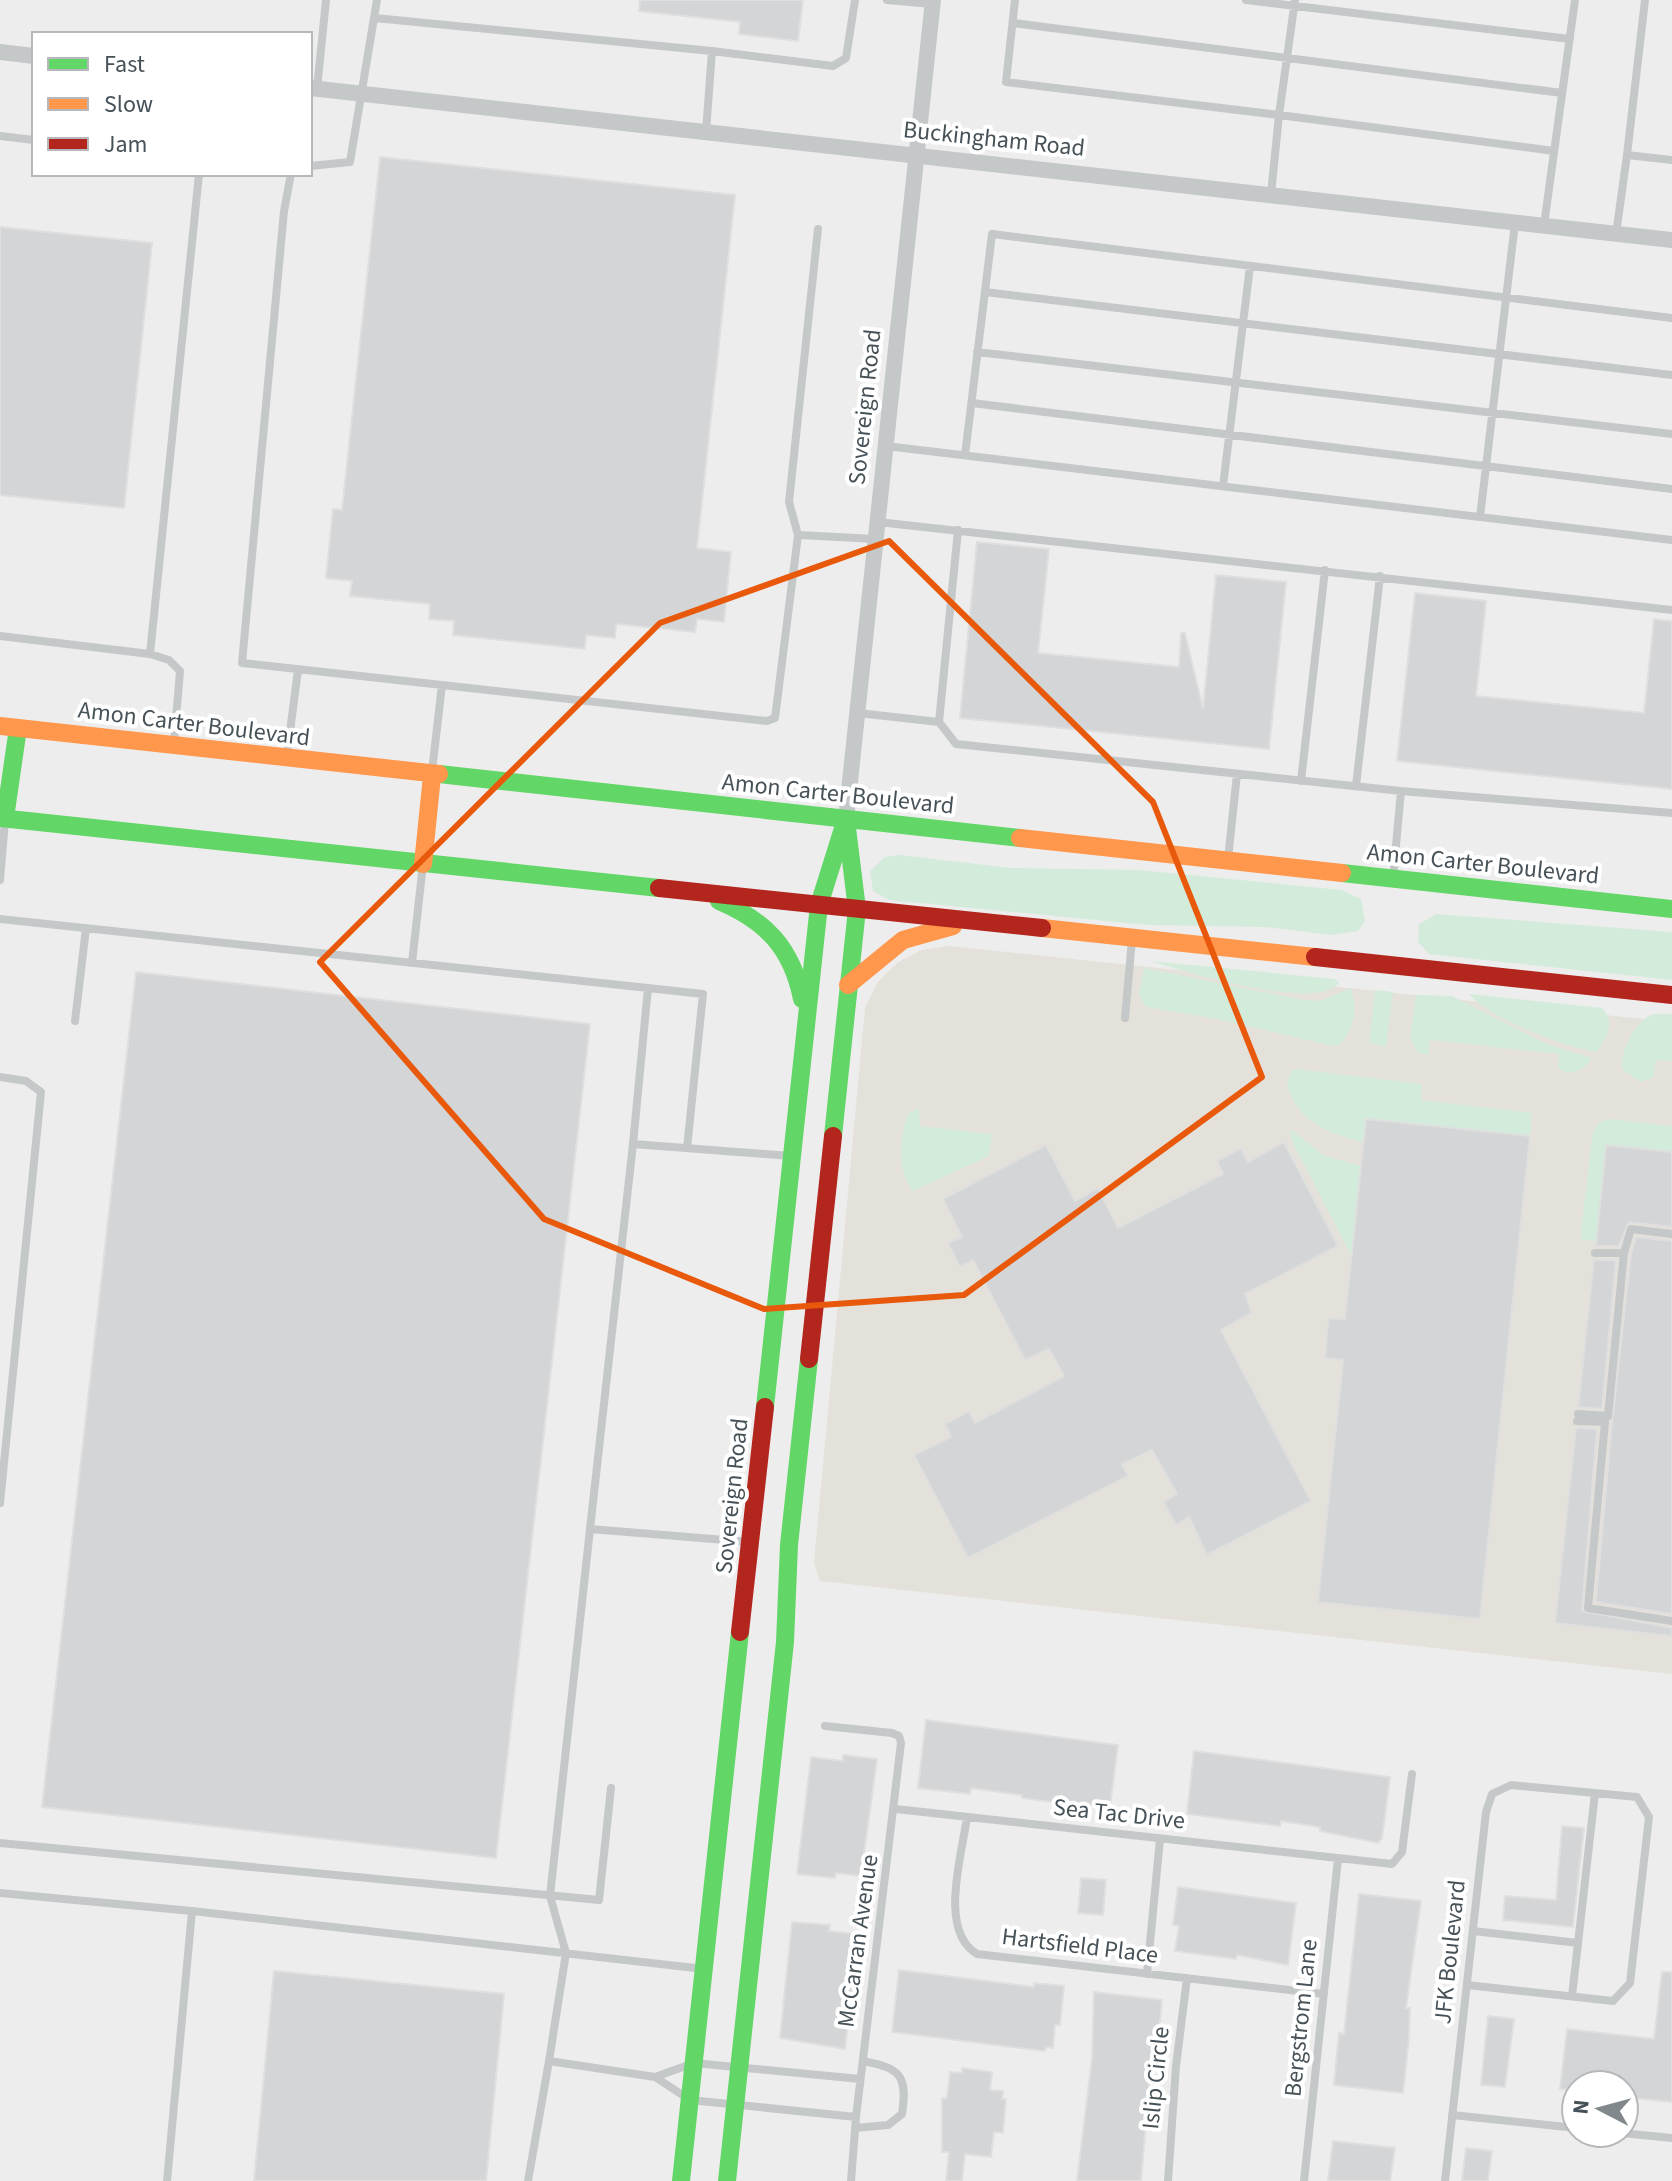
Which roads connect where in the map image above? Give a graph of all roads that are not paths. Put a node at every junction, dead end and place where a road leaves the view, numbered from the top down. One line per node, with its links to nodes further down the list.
1 (326, 0): 18 (lane)
2 (377, 0): 11 (lane)
3 (855, 0): 14 (lane)
4 (887, 0): 9 (lane)
5 (1015, 0): 12 (lane)
6 (1246, 0): 10 (lane)
7 (1575, 0): 13 (lane)
8 (1645, 0): 27 (lane)
9 (933, 2): 26 (street, Sovereign Road)
10 (1294, 3): 13 (lane); 17 (lane)
11 (375, 18): 14 (lane); 20 (lane)
12 (1013, 23): 17 (lane); 21 (lane)
13 (1570, 39): 19 (lane)
14 (712, 51): 22 (lane)
15 (0, 52): 16 (street)
16 (32, 56)
17 (1287, 59): 19 (lane); 21 (lane)
18 (313, 88): 20 (street, Buckingham Road)
19 (1562, 93): 25 (lane)
20 (362, 94): 22 (street, Buckingham Road); 29 (lane)
21 (1279, 115): 25 (lane); 32 (lane)
22 (706, 132): 26 (street, Buckingham Road)
23 (0, 136): 24 (lane)
24 (32, 140)
25 (1554, 151): 34 (lane)
26 (915, 154): 32 (street, Buckingham Road); 51 (street, Sovereign Road)
27 (1627, 155): 28 (lane); 36 (lane)
28 (1672, 160)
29 (312, 166)
30 (199, 176): 66 (lane)
31 (291, 176): 67 (lane)
32 (1271, 194): 33 (street, Buckingham Road)
33 (1515, 223): 34 (street, Buckingham Road); 40 (lane)
34 (1544, 226): 36 (street, Buckingham Road)
35 (818, 229): 59 (lane)
36 (1616, 234): 37 (street, Buckingham Road)
37 (1672, 240)
38 (1250, 266): 39 (lane); 40 (lane); 42 (lane)
39 (985, 292): 42 (lane); 43 (lane)
40 (1505, 298): 41 (lane); 44 (lane)
41 (1672, 318)
42 (1243, 323): 44 (lane); 46 (lane)
43 (977, 352): 46 (lane); 47 (lane)
44 (1499, 354): 45 (lane); 48 (lane)
45 (1672, 375)
46 (1236, 382): 48 (lane); 49 (lane)
47 (972, 403): 49 (lane); 52 (lane)
48 (1492, 411): 50 (lane); 53 (lane)
49 (1230, 434): 53 (lane); 54 (lane)
50 (1672, 434)
51 (885, 446): 52 (lane); 57 (street, Sovereign Road)
52 (965, 455): 54 (lane)
53 (1486, 466): 55 (lane); 56 (lane)
54 (1223, 486): 56 (lane)
55 (1672, 489)
56 (1480, 517): 61 (lane)
57 (877, 522): 58 (lane); 60 (street, Sovereign Road)
58 (958, 530): 62 (lane); 70 (lane)
59 (798, 535): 60 (lane); 68 (lane)
60 (876, 539): 69 (street, Sovereign Road)
61 (1672, 540)
62 (1325, 570): 63 (lane); 76 (lane)
63 (1380, 576): 64 (lane); 77 (lane)
64 (1672, 610)
65 (0, 636): 66 (lane)
66 (150, 654): 72 (lane)
67 (298, 670): 68 (lane); 73 (lane)
68 (442, 685): 75 (lane)
69 (858, 713): 70 (lane); 81 (street, Sovereign Road)
70 (939, 722): 74 (lane)
71 (9, 727): 72 (street, Amon Carter Boulevard); 80 (street)
72 (174, 746): 73 (street, Amon Carter Boulevard)
73 (286, 759): 75 (street, Amon Carter Boulevard)
74 (1237, 774): 76 (lane); 82 (lane)
75 (432, 776): 81 (street, Amon Carter Boulevard); 83 (street)
76 (1301, 781): 77 (lane)
77 (1356, 786): 78 (lane)
78 (1401, 791): 79 (lane); 84 (lane)
79 (1672, 813)
80 (2, 818): 83 (street); 85 (lane)
81 (846, 819): 82 (street, Amon Carter Boulevard); 87 (street, Sovereign Road); 88 (street, Sovereign Road)
82 (1228, 860): 84 (street, Amon Carter Boulevard)
83 (423, 864): 86 (street); 94 (lane)
84 (1393, 879): 89 (street, Amon Carter Boulevard)
85 (0, 880)
86 (695, 892): 87 (street); 100 (street)
87 (819, 905): 88 (street); 100 (street, Sovereign Road)
88 (857, 909): 91 (street); 95 (street, Sovereign Road)
89 (1672, 909)
90 (0, 919): 92 (lane)
91 (978, 922): 93 (street); 95 (street)
92 (86, 928): 94 (lane); 99 (lane)
93 (1132, 938): 97 (street); 98 (lane)
94 (412, 963): 96 (lane)
95 (848, 985): 136 (street, Sovereign Road)
96 (648, 988): 102 (lane); 103 (lane)
97 (1672, 995)
98 (1125, 1018)
99 (75, 1021)
100 (801, 1076): 104 (street, Sovereign Road)
101 (0, 1077): 108 (lane)
102 (633, 1144): 103 (lane); 109 (lane)
103 (687, 1148): 104 (lane)
104 (792, 1156): 110 (street, Sovereign Road)
105 (1672, 1234): 107 (lane)
106 (1595, 1253): 107 (lane)
107 (1624, 1253): 111 (lane)
108 (0, 1503)
109 (590, 1529): 110 (lane); 122 (lane)
110 (752, 1542): 127 (street, Sovereign Road)
111 (1672, 1621)
112 (825, 1726): 116 (lane, McCarran Avenue)
113 (1412, 1774): 120 (lane, Sea Tac Drive)
114 (611, 1788): 122 (lane)
115 (1595, 1793): 124 (lane, JFK Boulevard); 125 (lane); 132 (lane)
116 (896, 1809): 117 (lane, Sea Tac Drive); 134 (lane, McCarran Avenue)
117 (967, 1817): 118 (lane, Sea Tac Drive); 128 (lane, Hartsfield Place)
118 (1160, 1839): 120 (lane, Sea Tac Drive); 128 (lane)
119 (0, 1843): 122 (lane)
120 (1338, 1859): 131 (lane, Bergstrom Lane)
121 (0, 1893): 123 (lane)
122 (550, 1896): 126 (lane)
123 (192, 1911): 126 (lane); 147 (lane)
124 (1473, 1931): 125 (lane); 130 (lane, JFK Boulevard)
125 (1578, 1943): 132 (lane)
126 (566, 1953): 127 (lane); 133 (lane)
127 (705, 1969): 135 (street, Sovereign Road)
128 (1147, 1974): 129 (lane, Hartsfield Place)
129 (1187, 1978): 131 (lane, Hartsfield Place); 152 (lane, Islip Circle)
130 (1467, 1985): 132 (lane); 141 (lane, JFK Boulevard)
131 (1324, 1994): 153 (lane, Bergstrom Lane)
132 (1572, 1996)
133 (549, 2061): 137 (lane); 148 (lane)
134 (863, 2061): 138 (lane, McCarran Avenue); 144 (lane)
135 (694, 2063): 136 (lane); 137 (lane); 139 (street, Sovereign Road)
136 (740, 2067): 138 (lane); 140 (street, Sovereign Road)
137 (655, 2077): 139 (lane)
138 (860, 2079): 142 (lane, McCarran Avenue)
139 (690, 2100): 140 (lane); 149 (street, Sovereign Road)
140 (736, 2105): 142 (lane); 150 (street, Sovereign Road)
141 (1452, 2115): 143 (lane); 154 (lane, JFK Boulevard)
142 (856, 2117): 144 (lane, McCarran Avenue)
143 (1560, 2126)
144 (855, 2128): 151 (lane, McCarran Avenue)
145 (1640, 2135): 146 (lane)
146 (1672, 2138)
147 (167, 2181)
148 (528, 2181)
149 (681, 2181)
150 (727, 2181)
151 (851, 2181)
152 (1168, 2181)
153 (1304, 2181)
154 (1445, 2181)

